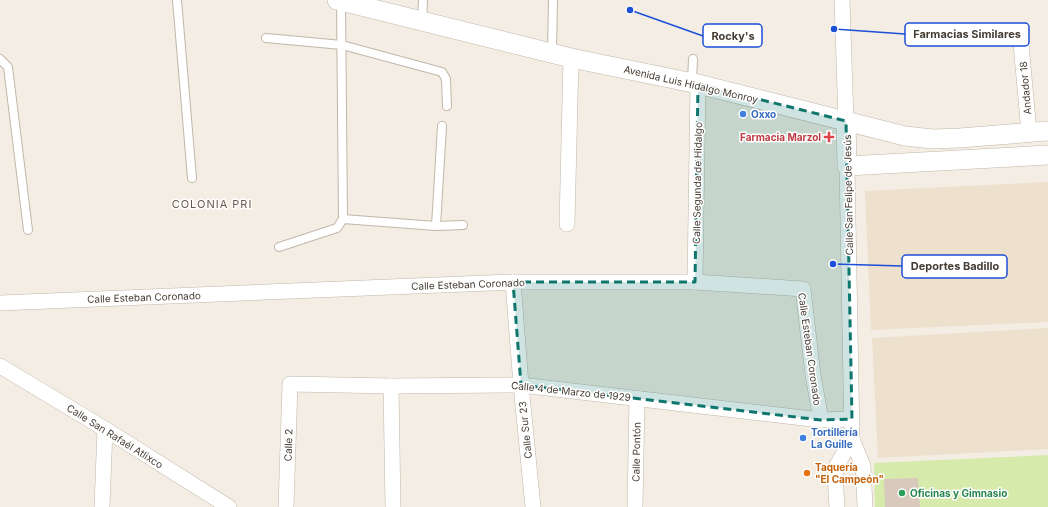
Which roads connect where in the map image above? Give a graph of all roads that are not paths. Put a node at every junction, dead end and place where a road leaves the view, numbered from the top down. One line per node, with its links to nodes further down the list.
1 (177, 0): 22 (lane)
2 (423, 0): 6 (lane)
3 (553, 0): 10 (lane)
4 (842, 0): 16 (street, Calle San Felipe de Jesús)
5 (339, 1): 6 (street, Avenida Luis Hidalgo Monroy); 9 (lane)
6 (422, 22): 10 (street, Avenida Luis Hidalgo Monroy)
7 (266, 38): 9 (lane)
8 (1021, 44): 19 (street, Andador 18)
9 (342, 45): 15 (lane); 23 (lane)
10 (552, 54): 11 (street, Avenida Luis Hidalgo Monroy)
11 (571, 58): 14 (street, Avenida Luis Hidalgo Monroy); 24 (street)
12 (693, 59): 14 (lane)
13 (0, 60): 27 (lane)
14 (695, 83): 16 (street, Avenida Luis Hidalgo Monroy); 30 (street, Calle Segunda de Hidalgo)
15 (447, 106)
16 (846, 121): 19 (street, Avenida Luis Hidalgo Monroy); 21 (street, Calle San Felipe de Jesús)
17 (442, 126): 26 (lane)
18 (1048, 131): 19 (street, Avenida Luis Hidalgo Monroy)
19 (1029, 132)
20 (1048, 155): 21 (street)
21 (847, 166): 37 (street, Calle San Felipe de Jesús)
22 (192, 178)
23 (343, 219): 26 (lane); 28 (lane)
24 (567, 224)
25 (463, 225): 26 (lane)
26 (436, 226)
27 (28, 230)
28 (278, 247)
29 (513, 282): 30 (street, Calle Esteban Coronado); 31 (street, Calle Esteban Coronado); 34 (street, Calle Sur 23)
30 (695, 282): 38 (street, Calle Esteban Coronado)
31 (0, 303)
32 (0, 366): 39 (street, Calle San Rafaél Atlixco)
33 (290, 384): 35 (street, Calle 4 de Marzo de 1929); 43 (street, Calle 2)
34 (521, 385): 35 (street, Calle 4 de Marzo de 1929); 36 (street, Calle 4 de Marzo de 1929); 45 (street, Calle Sur 23)
35 (391, 386): 44 (street)
36 (637, 398): 38 (street, Calle 4 de Marzo de 1929); 46 (street, Calle Pontón)
37 (852, 419): 38 (street, Calle 4 de Marzo de 1929); 40 (street, Calle San Felipe de Jesús)
38 (821, 420)
39 (105, 429): 41 (street); 42 (street, Calle San Rafaél Atlixco)
40 (852, 439): 47 (street, Calle San Felipe de Jesús); 48 (street, Calle San Felipe de Jesús)
41 (102, 507)
42 (229, 507)
43 (286, 507)
44 (393, 507)
45 (533, 507)
46 (635, 507)
47 (837, 507)
48 (865, 507)

